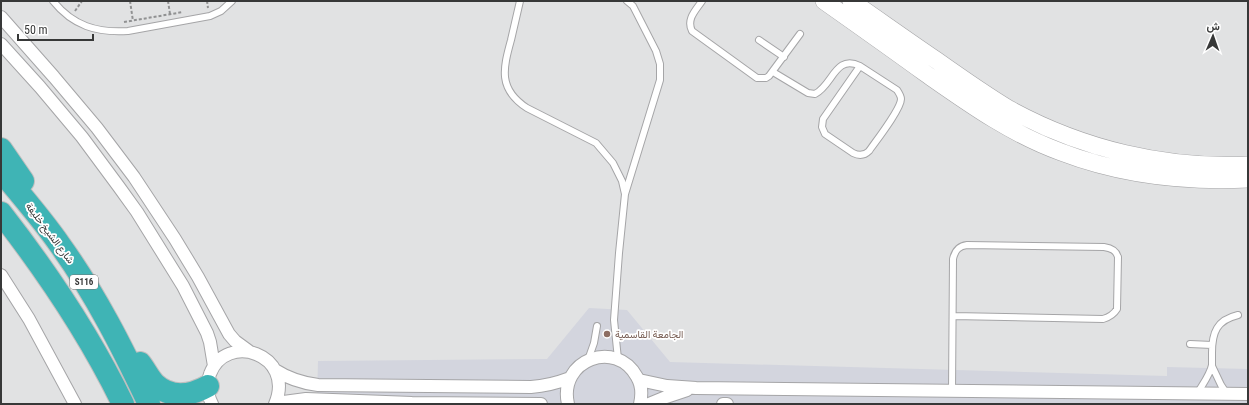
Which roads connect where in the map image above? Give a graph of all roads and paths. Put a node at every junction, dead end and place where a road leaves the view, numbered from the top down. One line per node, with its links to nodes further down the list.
1 (53, 1): 5 (lane)
2 (82, 1): 14 (path)
3 (130, 1): 19 (path)
4 (168, 1): 17 (path)
5 (232, 1)
6 (520, 1): 31 (lane)
7 (628, 1): 31 (lane)
8 (702, 1): 26 (lane)
9 (824, 1): 30 (main road)
10 (852, 1): 28 (main road)
11 (214, 5): 13 (path)
12 (71, 8): 14 (path)
13 (201, 9)
14 (75, 11): 16 (path)
15 (186, 11): 17 (path)
16 (78, 13)
17 (170, 14): 19 (path)
18 (1, 17): 41 (street)
19 (134, 21): 20 (path)
20 (120, 23)
21 (800, 34): 24 (lane)
22 (759, 40): 24 (lane)
23 (1, 44): 48 (street)
24 (784, 57): 26 (lane)
25 (860, 66): 25 (lane); 26 (lane)
26 (773, 72)
27 (1, 149): 33 (highway)
28 (1248, 165)
29 (1, 171): 33 (highway, شارع الشيخ خليفة / S116)
30 (1248, 179)
31 (625, 194): 42 (lane)
32 (1, 213): 55 (highway, S116)
33 (44, 222): 38 (highway, شارع الشيخ خليفة / S116)
34 (1, 275): 54 (street)
35 (1238, 315): 40 (lane)
36 (953, 316): 36 (lane); 50 (lane)
37 (597, 326): 43 (lane)
38 (120, 342): 48 (highway); 56 (highway, شارع الشيخ خليفة / S116)
39 (1190, 344): 40 (lane)
40 (1212, 345): 44 (lane)
41 (250, 352): 45 (street); 48 (street)
42 (618, 359): 43 (street); 47 (street)
43 (588, 360): 46 (street)
44 (1212, 366): 51 (lane); 52 (lane)
45 (275, 370): 46 (street); 57 (street)
46 (570, 378): 60 (street)
47 (639, 380): 49 (street); 61 (street)
48 (211, 386)
49 (696, 388): 50 (street); 62 (street)
50 (952, 391): 51 (street)
51 (1197, 394): 52 (street)
52 (1227, 394): 53 (street)
53 (1248, 394)
54 (75, 404)
55 (124, 404)
56 (150, 404)
57 (276, 404): 58 (street)
58 (515, 404): 59 (street)
59 (541, 404)
60 (568, 404)
61 (640, 404)
62 (649, 404)
63 (723, 404): 64 (street)
64 (728, 404)

